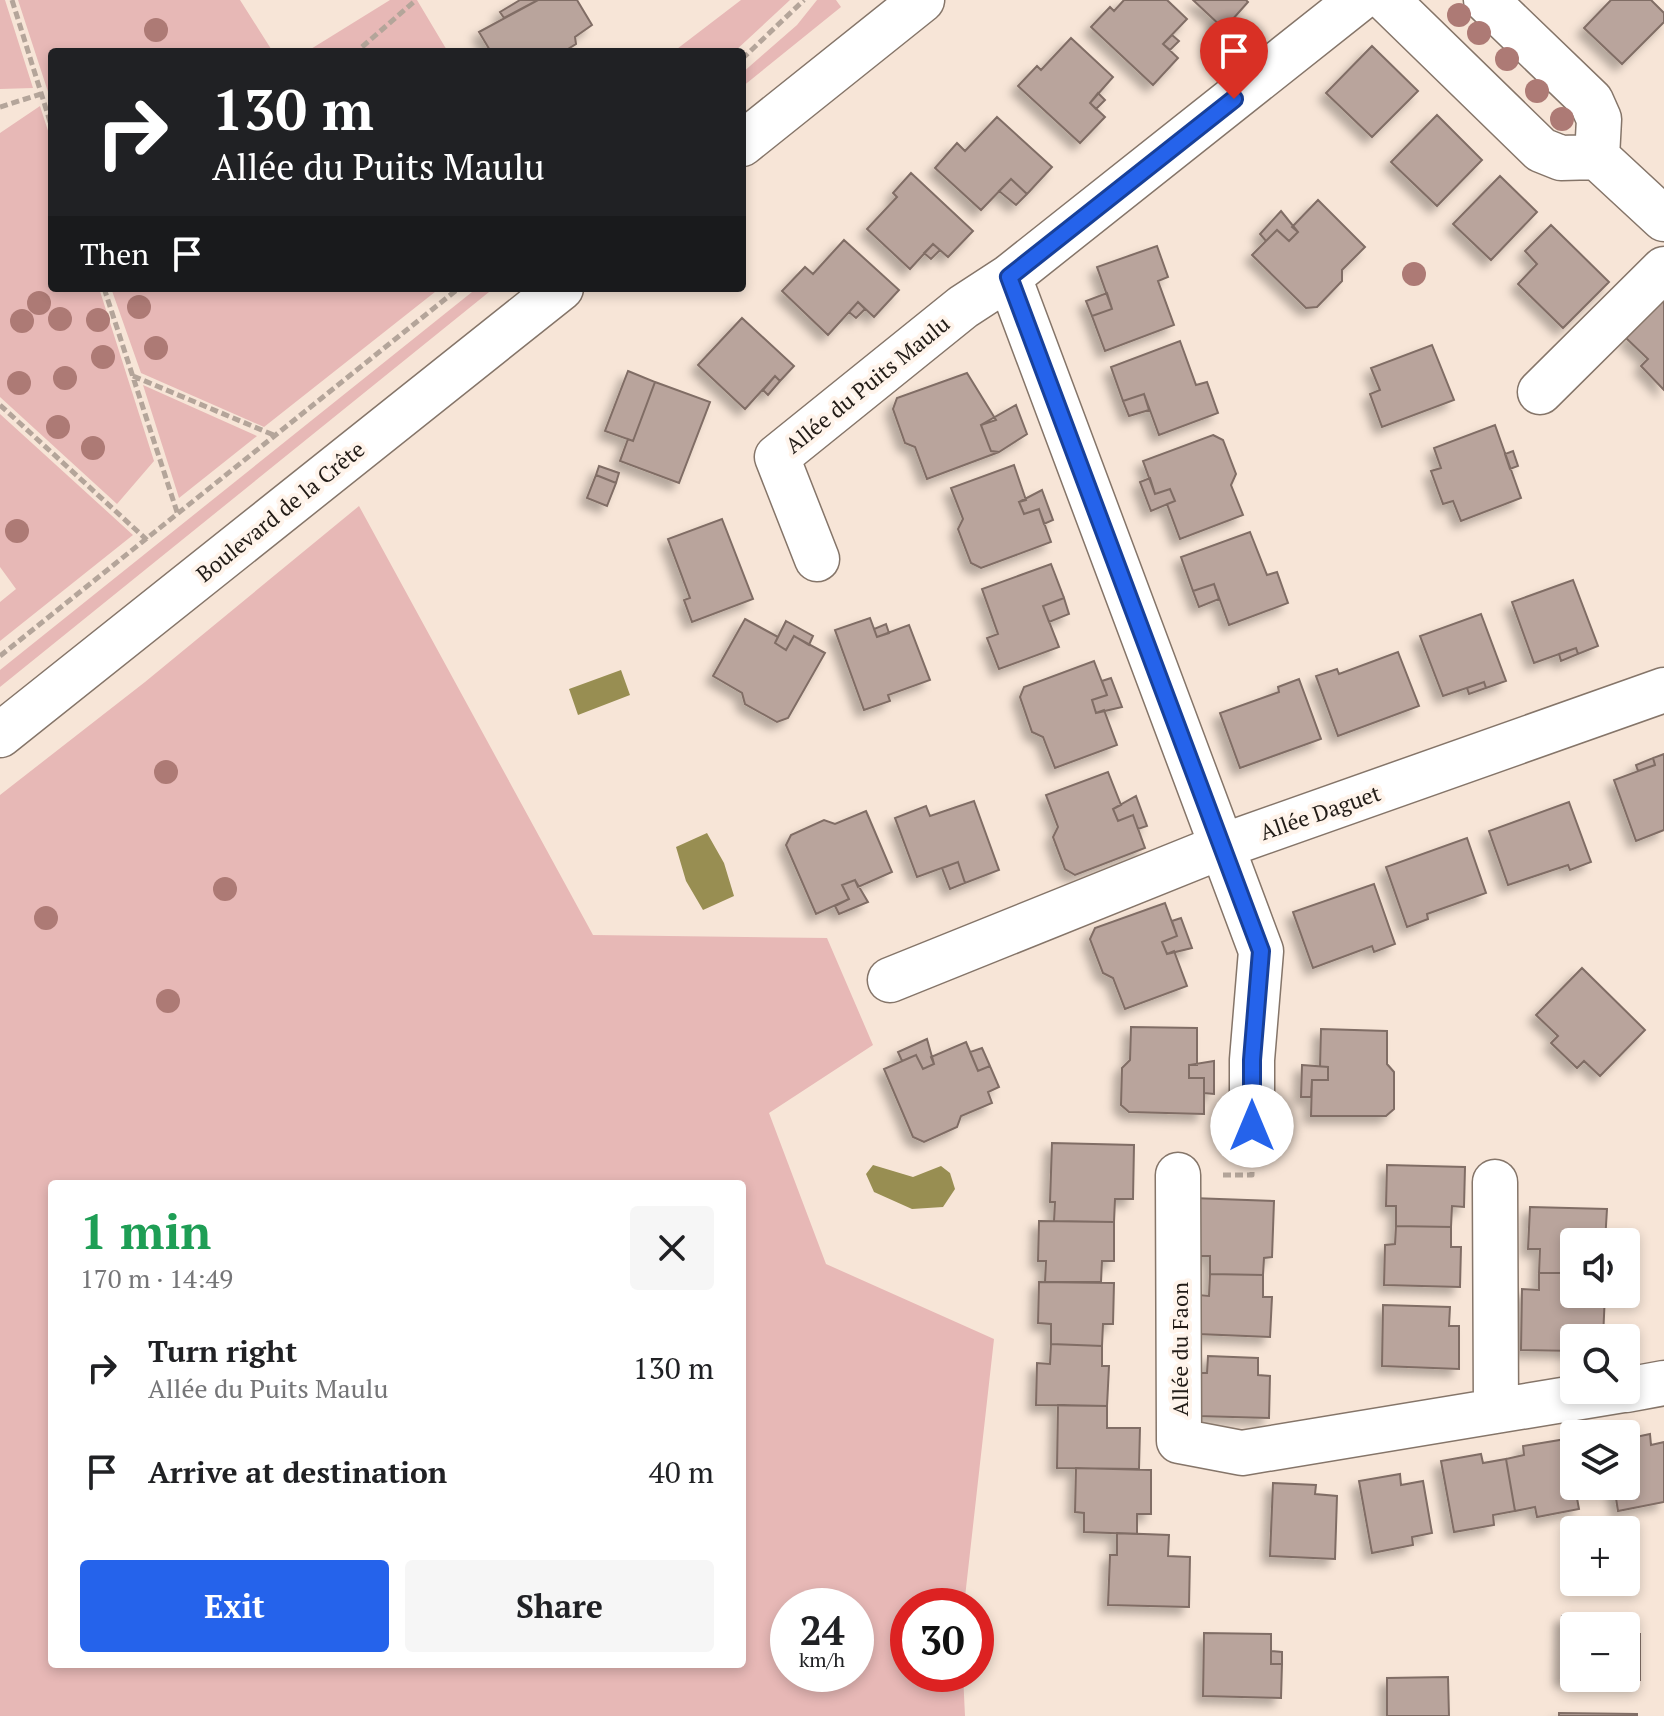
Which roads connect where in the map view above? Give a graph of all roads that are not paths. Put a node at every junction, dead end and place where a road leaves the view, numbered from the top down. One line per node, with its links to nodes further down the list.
1 (873, 0): 6 (street)
2 (922, 0): 7 (street)
3 (1358, 0): 11 (street, Allée du Puits Maulu)
4 (1387, 0): 8 (street)
5 (1486, 0): 8 (street)
6 (746, 103)
7 (746, 141)
8 (1597, 157): 9 (street)
9 (1664, 219)
10 (1664, 269): 14 (street)
11 (1009, 277): 15 (street, Allée du Puits Maulu); 19 (street)
12 (510, 292): 17 (street, Boulevard de la Crête)
13 (556, 292): 18 (street, Boulevard de la Crête)
14 (1540, 392)
15 (817, 559)
16 (1664, 690): 19 (street, Allée Daguet)
17 (0, 699)
18 (0, 735)
19 (1223, 846): 20 (street, Allée Daguet); 21 (street)
20 (890, 980)
21 (1252, 1126)
22 (1178, 1175): 27 (street, Allée du Faon)
23 (1495, 1182): 27 (street)
24 (1664, 1383): 25 (street, Allée du Faon)
25 (1640, 1387)
26 (1560, 1401): 27 (street, Allée du Faon)
27 (1496, 1411)

